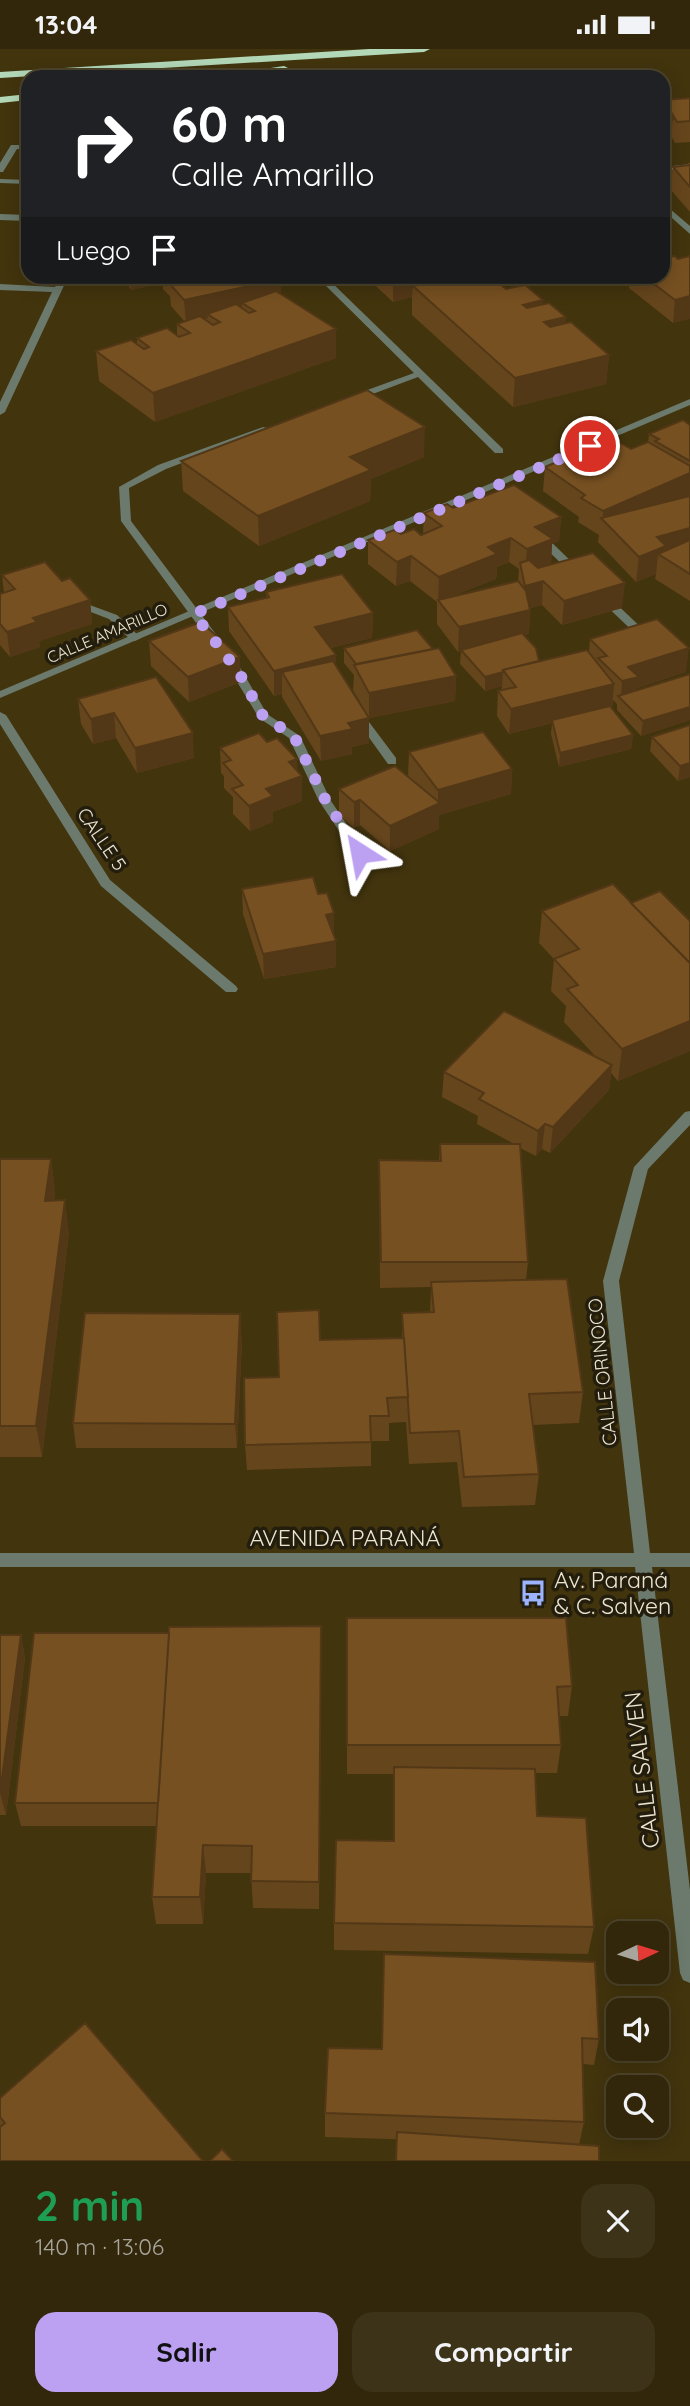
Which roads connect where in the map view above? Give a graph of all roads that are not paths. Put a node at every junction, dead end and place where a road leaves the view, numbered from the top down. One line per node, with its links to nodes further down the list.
1 (424, 49): 2 (highway)
2 (400, 51): 3 (highway); 4 (highway)
3 (83, 70)
4 (276, 70)
5 (21, 74): 6 (highway)
6 (0, 75)
7 (21, 98): 8 (highway)
8 (0, 100)
9 (21, 147): 12 (street)
10 (690, 166): 11 (street)
11 (670, 168)
12 (0, 170)
13 (0, 181): 14 (street)
14 (21, 182)
15 (670, 212): 18 (street)
16 (0, 217): 17 (street)
17 (21, 218)
18 (690, 231)
19 (61, 284): 22 (street)
20 (328, 284): 23 (street)
21 (0, 287): 22 (street)
22 (58, 290): 26 (street)
23 (419, 374): 24 (street); 28 (street)
24 (342, 402)
25 (690, 402): 29 (street, CALLE AMARILLO)
26 (0, 412)
27 (277, 425): 35 (street)
28 (499, 451)
29 (490, 489): 30 (street); 32 (street, CALLE AMARILLO)
30 (500, 498)
31 (530, 527): 37 (street)
32 (265, 584): 33 (street); 35 (street, CALLE AMARILLO)
33 (272, 595)
34 (87, 607): 36 (street)
35 (194, 614): 36 (street, CALLE AMARILLO); 42 (street)
36 (135, 638): 38 (street, CALLE AMARILLO)
37 (650, 642)
38 (0, 695)
39 (352, 706): 41 (street)
40 (0, 715): 43 (street, CALLE 5)
41 (392, 761)
42 (360, 853)
43 (231, 989)
44 (690, 1116): 47 (street, CALLE ORINOCO)
45 (0, 1560): 47 (street, AVENIDA PARANÁ)
46 (690, 1560): 47 (street, AVENIDA PARANÁ)
47 (643, 1562): 48 (street, CALLE SALVEN)
48 (690, 1973)

